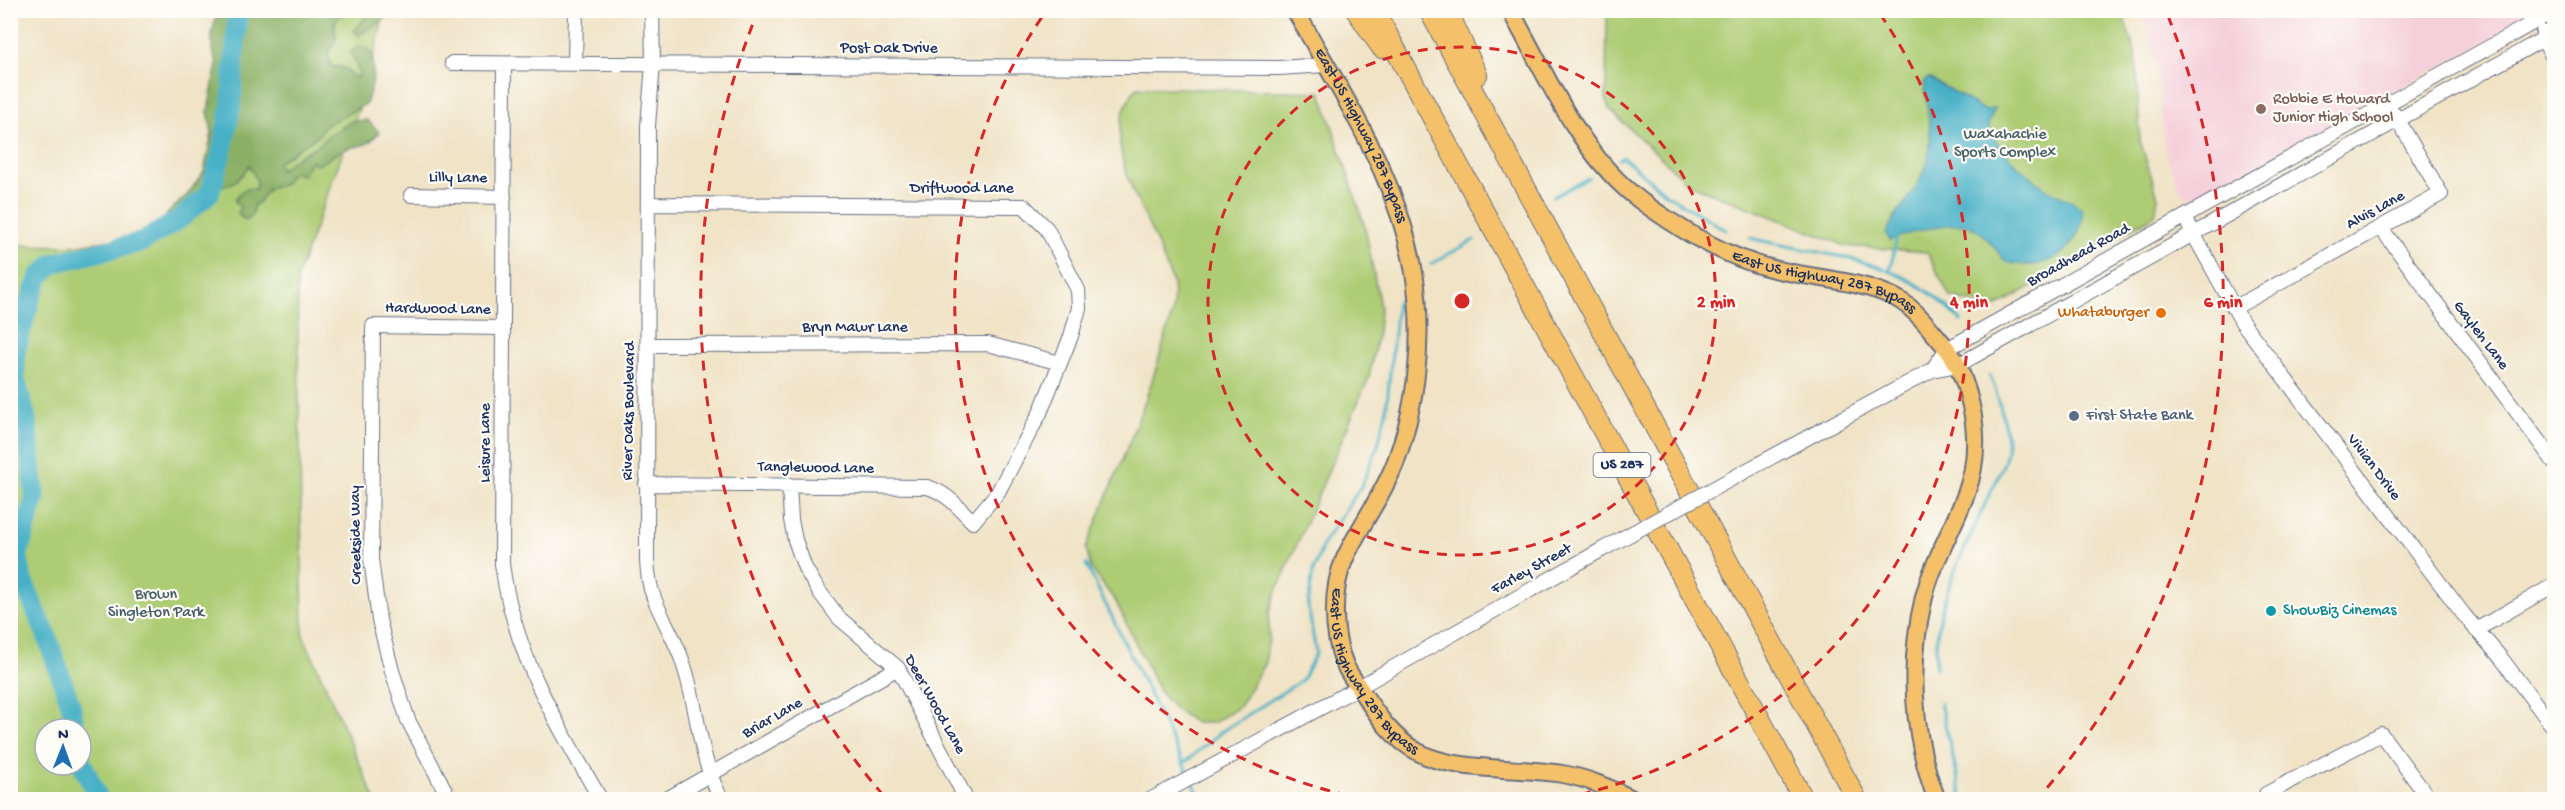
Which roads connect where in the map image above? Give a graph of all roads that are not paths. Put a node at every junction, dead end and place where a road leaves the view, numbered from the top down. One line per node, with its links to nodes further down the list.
1 (576, 10): 15 (street)
2 (652, 10): 16 (street, River Oaks Boulevard)
3 (1295, 10): 17 (main road, East US Highway 287 Bypass)
4 (1356, 10): 20 (highway)
5 (1374, 10): 20 (highway, US 287)
6 (1429, 10): 21 (highway, US 287)
7 (1447, 10): 21 (highway)
8 (1510, 10): 32 (main road, East US Highway 287 Bypass)
9 (2548, 14): 10 (street); 11 (street); 18 (street, Broadhead Road)
10 (2554, 27)
11 (2549, 37): 12 (street); 19 (street)
12 (2554, 59)
13 (452, 63): 14 (street, Post Oak Drive)
14 (504, 64): 15 (street, Post Oak Drive); 23 (street, Leisure Lane)
15 (575, 64): 16 (street, Post Oak Drive)
16 (653, 64): 17 (street, Post Oak Drive); 24 (street, River Oaks Boulevard)
17 (1325, 65): 43 (main road, East US Highway 287 Bypass)
18 (2388, 103): 19 (street, Alvis Lane); 25 (street, Broadhead Road)
19 (2399, 121): 26 (street, Alvis Lane); 27 (street)
20 (1441, 131): 54 (highway, US 287)
21 (1508, 158): 55 (highway, US 287)
22 (411, 195): 23 (street, Lilly Lane)
23 (504, 197): 30 (street, Leisure Lane)
24 (648, 204): 31 (street, River Oaks Boulevard); 33 (street, Driftwood Lane)
25 (2184, 216): 27 (street, Vivian Drive); 32 (street, Broadhead Road)
26 (2381, 228): 28 (street, Alvis Lane); 36 (street, Gayleh Lane)
27 (2193, 234): 28 (street, Vivian Drive); 34 (street)
28 (2234, 308): 41 (street, Vivian Drive)
29 (373, 326): 30 (street, Hardwood Lane); 48 (street, Creekside Way)
30 (503, 328): 49 (street, Leisure Lane)
31 (648, 345): 33 (street, Bryn Mawr Lane); 37 (street, River Oaks Boulevard)
32 (1947, 349): 34 (main road, East US Highway 287 Bypass); 35 (street, Broadhead Road)
33 (1060, 363): 39 (street, Driftwood Lane)
34 (1958, 365): 35 (street); 56 (main road, East US Highway 287 Bypass)
35 (1932, 370): 43 (street, Farley Street, bridge)
36 (2554, 462)
37 (646, 484): 38 (street, Tanglewood Lane); 45 (street, River Oaks Boulevard)
38 (789, 485): 39 (street, Tanglewood Lane); 42 (street, Deer Wood Lane)
39 (973, 522)
40 (2554, 585): 41 (street)
41 (2476, 630): 44 (street, Vivian Drive)
42 (898, 668): 45 (street, Briar Lane); 47 (street, Deer Wood Lane)
43 (1359, 687): 52 (street, Farley Street); 53 (main road, East US Highway 287 Bypass)
44 (2554, 728)
45 (709, 774): 50 (street, Briar Lane); 51 (street, River Oaks Boulevard)
46 (2266, 794): 57 (street)
47 (960, 797)
48 (450, 800)
49 (601, 800)
50 (665, 800)
51 (722, 800)
52 (1150, 800)
53 (1635, 800)
54 (1804, 800)
55 (1857, 800)
56 (1937, 800)
57 (2430, 800)

